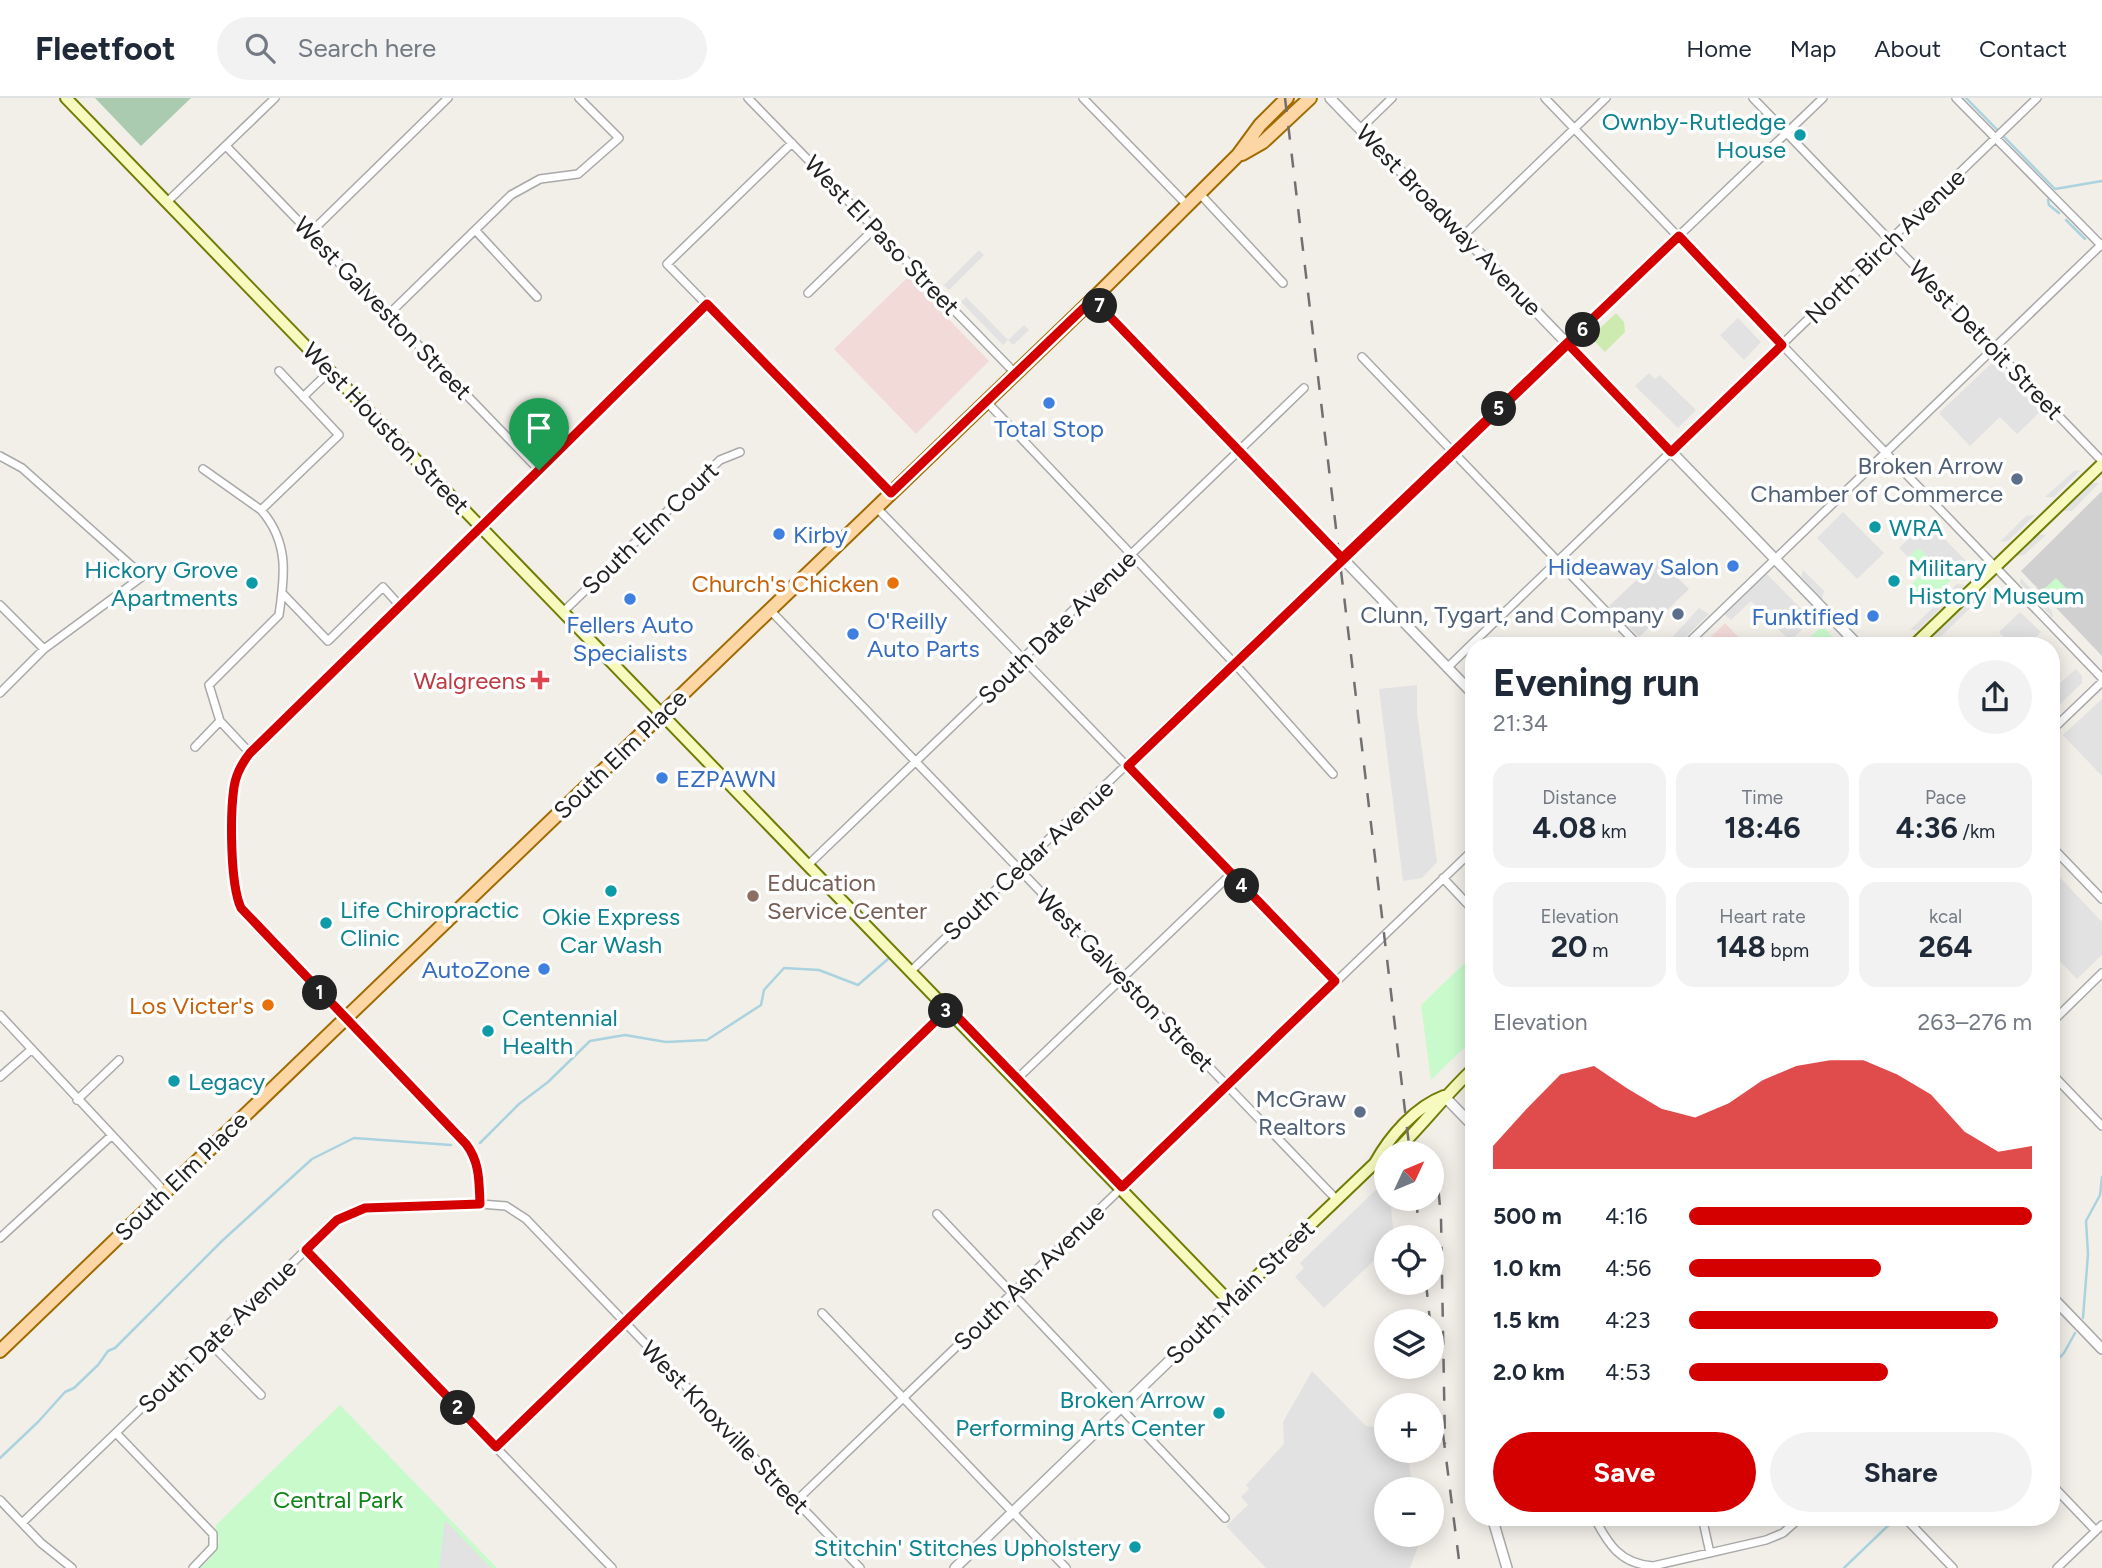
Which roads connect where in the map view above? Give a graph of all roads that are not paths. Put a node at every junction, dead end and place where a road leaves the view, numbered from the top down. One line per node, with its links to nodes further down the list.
1 (66, 98): 25 (main road, West Houston Street)
2 (275, 98): 22 (street)
3 (448, 98): 28 (street)
4 (579, 98): 29 (street)
5 (748, 98): 21 (street, West El Paso Street)
6 (1083, 98): 26 (street)
7 (1287, 98): 23 (main road, South Elm Place)
8 (1310, 98): 23 (main road, South Elm Place)
9 (1330, 98): 18 (street, West Broadway Avenue)
10 (1392, 98): 18 (street)
11 (1545, 98): 17 (street)
12 (1606, 98): 17 (street)
13 (1753, 98): 19 (street, West Detroit Street)
14 (1822, 98): 19 (street, South Cedar Avenue)
15 (1956, 98): 20 (street)
16 (2037, 98): 20 (street, North Birch Avenue)
17 (1574, 128): 30 (street); 31 (street)
18 (1360, 129): 30 (street, West Broadway Avenue)
19 (1786, 133): 31 (street, South Cedar Avenue); 32 (street, West Detroit Street)
20 (1997, 137): 32 (street, North Birch Avenue); 33 (street)
21 (792, 143): 27 (street, West El Paso Street); 38 (street)
22 (226, 146): 25 (street); 28 (street, West Galveston Street)
23 (1238, 155): 24 (main road, South Elm Place)
24 (1200, 194): 26 (main road, South Elm Place); 34 (street)
25 (167, 202): 45 (main road, West Houston Street)
26 (1188, 206): 37 (main road, South Elm Place)
27 (874, 229): 35 (street); 46 (street, West El Paso Street)
28 (311, 232): 39 (street, West Galveston Street)
29 (477, 232): 36 (street); 39 (street)
30 (1463, 236): 40 (street, West Broadway Avenue)
31 (1679, 236): 40 (street, South Cedar Avenue); 41 (street)
32 (1890, 241): 41 (street, North Birch Avenue); 42 (street, West Detroit Street)
33 (2102, 245): 42 (street)
34 (1283, 283)
35 (808, 293)
36 (537, 297)
37 (1093, 299): 46 (main road, South Elm Place); 51 (street)
38 (707, 304): 58 (street); 59 (street)
39 (389, 314): 58 (street, West Galveston Street)
40 (1568, 344): 52 (street, South Cedar Avenue); 53 (street, West Broadway Avenue)
41 (1782, 345): 53 (street, North Birch Avenue); 54 (street)
42 (1994, 348): 54 (street); 56 (street, West Detroit Street)
43 (1362, 357): 52 (street)
44 (279, 371): 48 (street)
45 (330, 371): 48 (street); 62 (main road, West Houston Street)
46 (1015, 373): 49 (main road, South Elm Place)
47 (1304, 388): 51 (street, South Date Avenue)
48 (303, 397): 61 (street)
49 (986, 401): 59 (main road, South Elm Place); 63 (street)
50 (740, 452): 72 (street, South Elm Court)
51 (1238, 452): 63 (street, South Date Avenue); 64 (street)
52 (1454, 452): 64 (street, South Cedar Avenue); 66 (street)
53 (1671, 452): 65 (street, West Broadway Avenue); 66 (street, North Birch Avenue)
54 (1886, 452): 65 (street); 67 (street)
55 (0, 456): 78 (street)
56 (2102, 463): 67 (main road)
57 (204, 469): 61 (street)
58 (539, 470): 62 (street)
59 (891, 493): 60 (main road, South Elm Place)
60 (876, 507): 71 (main road, South Elm Place); 80 (street)
61 (261, 510): 68 (street)
62 (482, 528): 70 (street); 72 (main road, West Houston Street)
63 (1132, 556): 80 (street, South Date Avenue); 81 (street)
64 (1342, 558): 81 (street, South Cedar Avenue); 82 (street)
65 (1775, 559): 75 (street); 76 (street, West Broadway Avenue)
66 (1558, 561): 73 (street, North Birch Avenue); 74 (street)
67 (1995, 566): 77 (main road); 83 (street)
68 (282, 593): 70 (street); 87 (street)
69 (0, 606): 78 (street)
70 (401, 607): 90 (street)
71 (769, 610): 86 (main road, South Elm Place); 91 (street, West Galveston Street)
72 (564, 611): 86 (main road, West Houston Street)
73 (1479, 637)
74 (1630, 637)
75 (1694, 637)
76 (1849, 637)
77 (1922, 637)
78 (44, 649): 85 (street)
79 (1465, 651): 82 (street, North Birch Avenue)
80 (1024, 659): 91 (street, South Date Avenue); 92 (street)
81 (1235, 664): 92 (street, South Cedar Avenue); 93 (street)
82 (1447, 668): 84 (street)
83 (2102, 680): 88 (street)
84 (1465, 686)
85 (0, 693)
86 (663, 713): 96 (main road, West Houston Street); 109 (main road, South Elm Place)
87 (220, 721): 89 (street); 90 (street)
88 (2060, 722)
89 (195, 747)
90 (250, 753): 109 (street)
91 (916, 763): 96 (street, South Date Avenue); 97 (street, West Galveston Street)
92 (1128, 766): 97 (street, South Cedar Avenue); 98 (street)
93 (1333, 774)
94 (2060, 855): 100 (street)
95 (1465, 857): 99 (street, South Ash Avenue)
96 (809, 864): 102 (main road, West Houston Street)
97 (1019, 869): 102 (street, South Cedar Avenue); 104 (street, West Galveston Street)
98 (1231, 874): 104 (street); 105 (street)
99 (1443, 878): 101 (street); 105 (street, South Ash Avenue)
100 (2102, 899)
101 (1465, 901)
102 (912, 970): 106 (main road, West Houston Street)
103 (2102, 973): 107 (street)
104 (1123, 978): 114 (street); 116 (street, West Galveston Street)
105 (1335, 981): 116 (street, South Ash Avenue)
106 (949, 1008): 114 (main road, West Houston Street); 136 (street)
107 (2060, 1014)
108 (0, 1015): 110 (street)
109 (345, 1018): 126 (main road, South Elm Place); 128 (street)
110 (32, 1049): 113 (street); 118 (street)
111 (119, 1060): 118 (street)
112 (1465, 1076): 117 (main road, South Main Street)
113 (0, 1077)
114 (1017, 1079): 125 (main road, West Houston Street)
115 (2060, 1082): 120 (street)
116 (1227, 1086): 125 (street, South Ash Avenue); 127 (street, West Galveston Street)
117 (1444, 1096): 119 (street); 122 (main road, South Main Street); 123 (main road, South Main Street)
118 (77, 1100): 121 (street)
119 (1465, 1117)
120 (2102, 1126)
121 (111, 1136): 126 (street); 130 (street)
122 (1389, 1141)
123 (1407, 1141)
124 (1374, 1164): 127 (main road, South Main Street)
125 (1122, 1187): 132 (street, South Ash Avenue); 133 (main road, West Houston Street)
126 (165, 1192): 139 (main road, South Elm Place)
127 (1336, 1199): 133 (main road, South Main Street)
128 (480, 1204): 131 (street, South Date Avenue); 136 (street, West Knoxville Street)
129 (937, 1214): 132 (street)
130 (0, 1238)
131 (306, 1250): 137 (street, South Date Avenue); 144 (street)
132 (1011, 1293): 141 (street, South Ash Avenue); 142 (street)
133 (1230, 1302): 142 (street, South Main Street)
134 (2060, 1305): 138 (street)
135 (822, 1313): 141 (street)
136 (625, 1322): 144 (street); 147 (street, West Knoxville Street)
137 (210, 1343): 140 (street); 143 (street, South Date Avenue)
138 (2102, 1349)
139 (0, 1350)
140 (261, 1395)
141 (904, 1398): 147 (street, South Ash Avenue); 148 (street)
142 (1122, 1407): 148 (street, South Main Street); 149 (street)
143 (116, 1433): 150 (street, South Date Avenue); 159 (street)
144 (496, 1447): 160 (street)
145 (2060, 1492): 156 (street)
146 (0, 1500): 150 (street)
147 (796, 1501): 161 (street, West Knoxville Street)
148 (1013, 1512): 162 (street, South Main Street); 163 (street)
149 (1225, 1518)
150 (22, 1523): 158 (street)
151 (1495, 1526): 164 (street)
152 (1600, 1526): 157 (street)
153 (1704, 1526): 157 (street)
154 (1790, 1526): 157 (street)
155 (1913, 1526): 165 (street)
156 (2099, 1528): 166 (street)
157 (1710, 1553)
158 (72, 1568)
159 (192, 1568)
160 (612, 1568)
161 (860, 1568)
162 (955, 1568)
163 (1066, 1568)
164 (1507, 1568)
165 (1954, 1568)
166 (2057, 1568)

